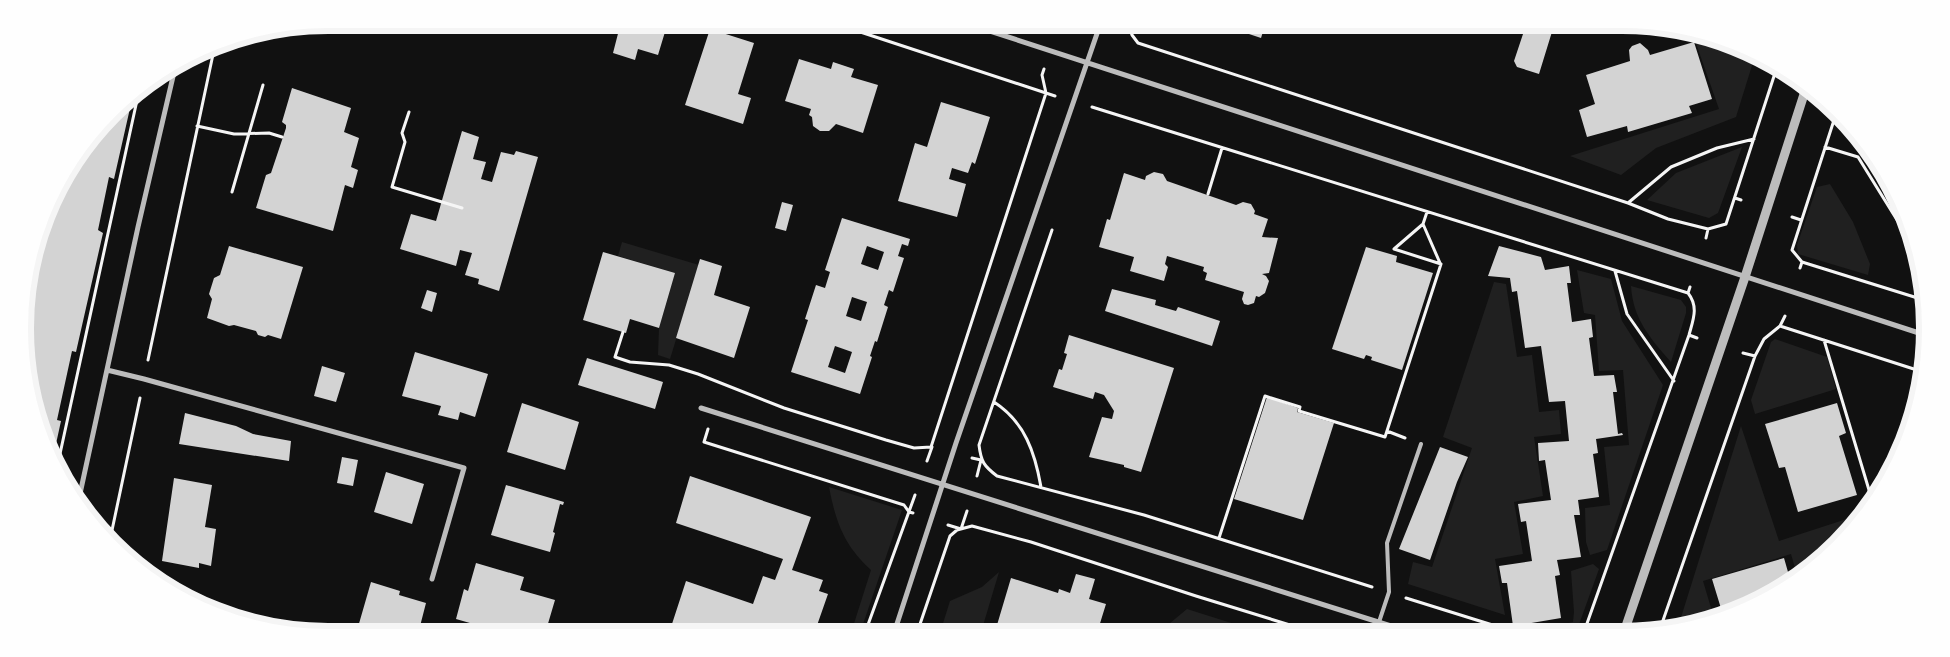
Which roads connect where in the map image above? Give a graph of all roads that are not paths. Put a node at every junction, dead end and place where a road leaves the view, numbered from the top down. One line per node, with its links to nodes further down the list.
1 (989, 31): 3 (street)
2 (1098, 31): 3 (street)
3 (1086, 64): 6 (street); 11 (street)
4 (173, 75): 8 (street)
5 (1804, 95): 6 (street)
6 (1745, 277): 7 (street); 17 (street)
7 (1919, 333)
8 (108, 370): 12 (street); 13 (street)
9 (700, 408): 11 (street)
10 (1421, 444): 14 (lane)
11 (943, 485): 14 (street); 15 (street)
12 (80, 493)
13 (432, 579)
14 (1379, 622): 16 (street)
15 (896, 626)
16 (1391, 626)
17 (1626, 626)

